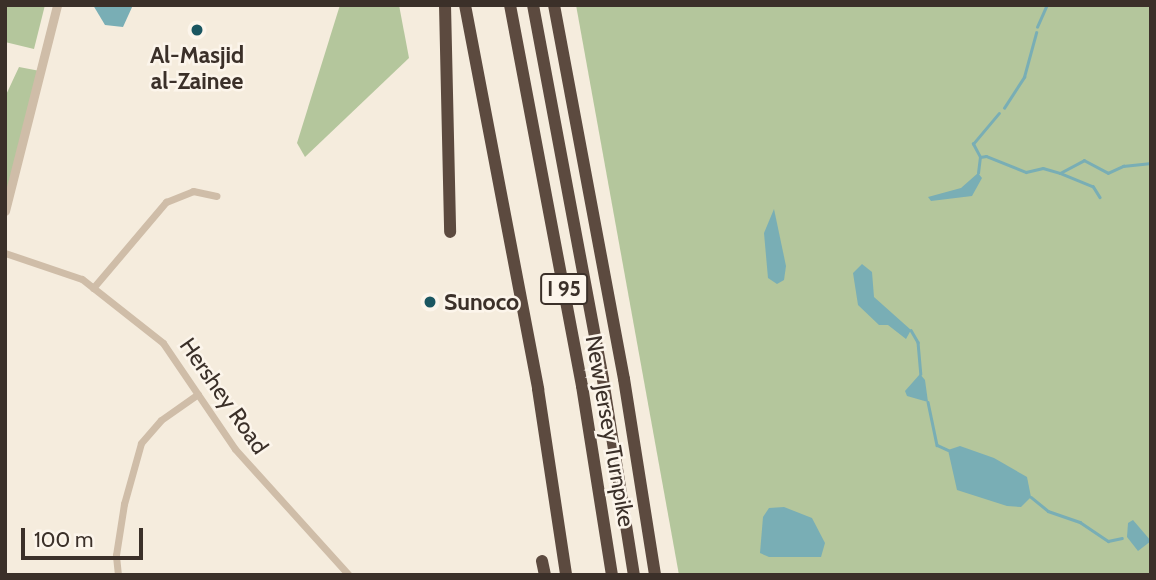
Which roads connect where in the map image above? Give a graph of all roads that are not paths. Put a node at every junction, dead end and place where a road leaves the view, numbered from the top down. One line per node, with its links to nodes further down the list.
1 (58, 5): 8 (street)
2 (445, 5): 9 (highway)
3 (465, 5): 15 (highway, I 95)
4 (510, 5): 16 (highway, New Jersey Turnpike / I 95)
5 (533, 5): 17 (highway, New Jersey Turnpike / I 95)
6 (554, 5): 18 (highway, New Jersey Turnpike / I 95)
7 (216, 196): 11 (street)
8 (5, 211)
9 (450, 232)
10 (5, 253): 11 (street, Hershey Road)
11 (93, 288): 12 (street, Hershey Road)
12 (198, 394): 13 (street); 14 (street, Hershey Road)
13 (118, 575)
14 (349, 575)
15 (566, 575)
16 (612, 575)
17 (634, 575)
18 (655, 575)

